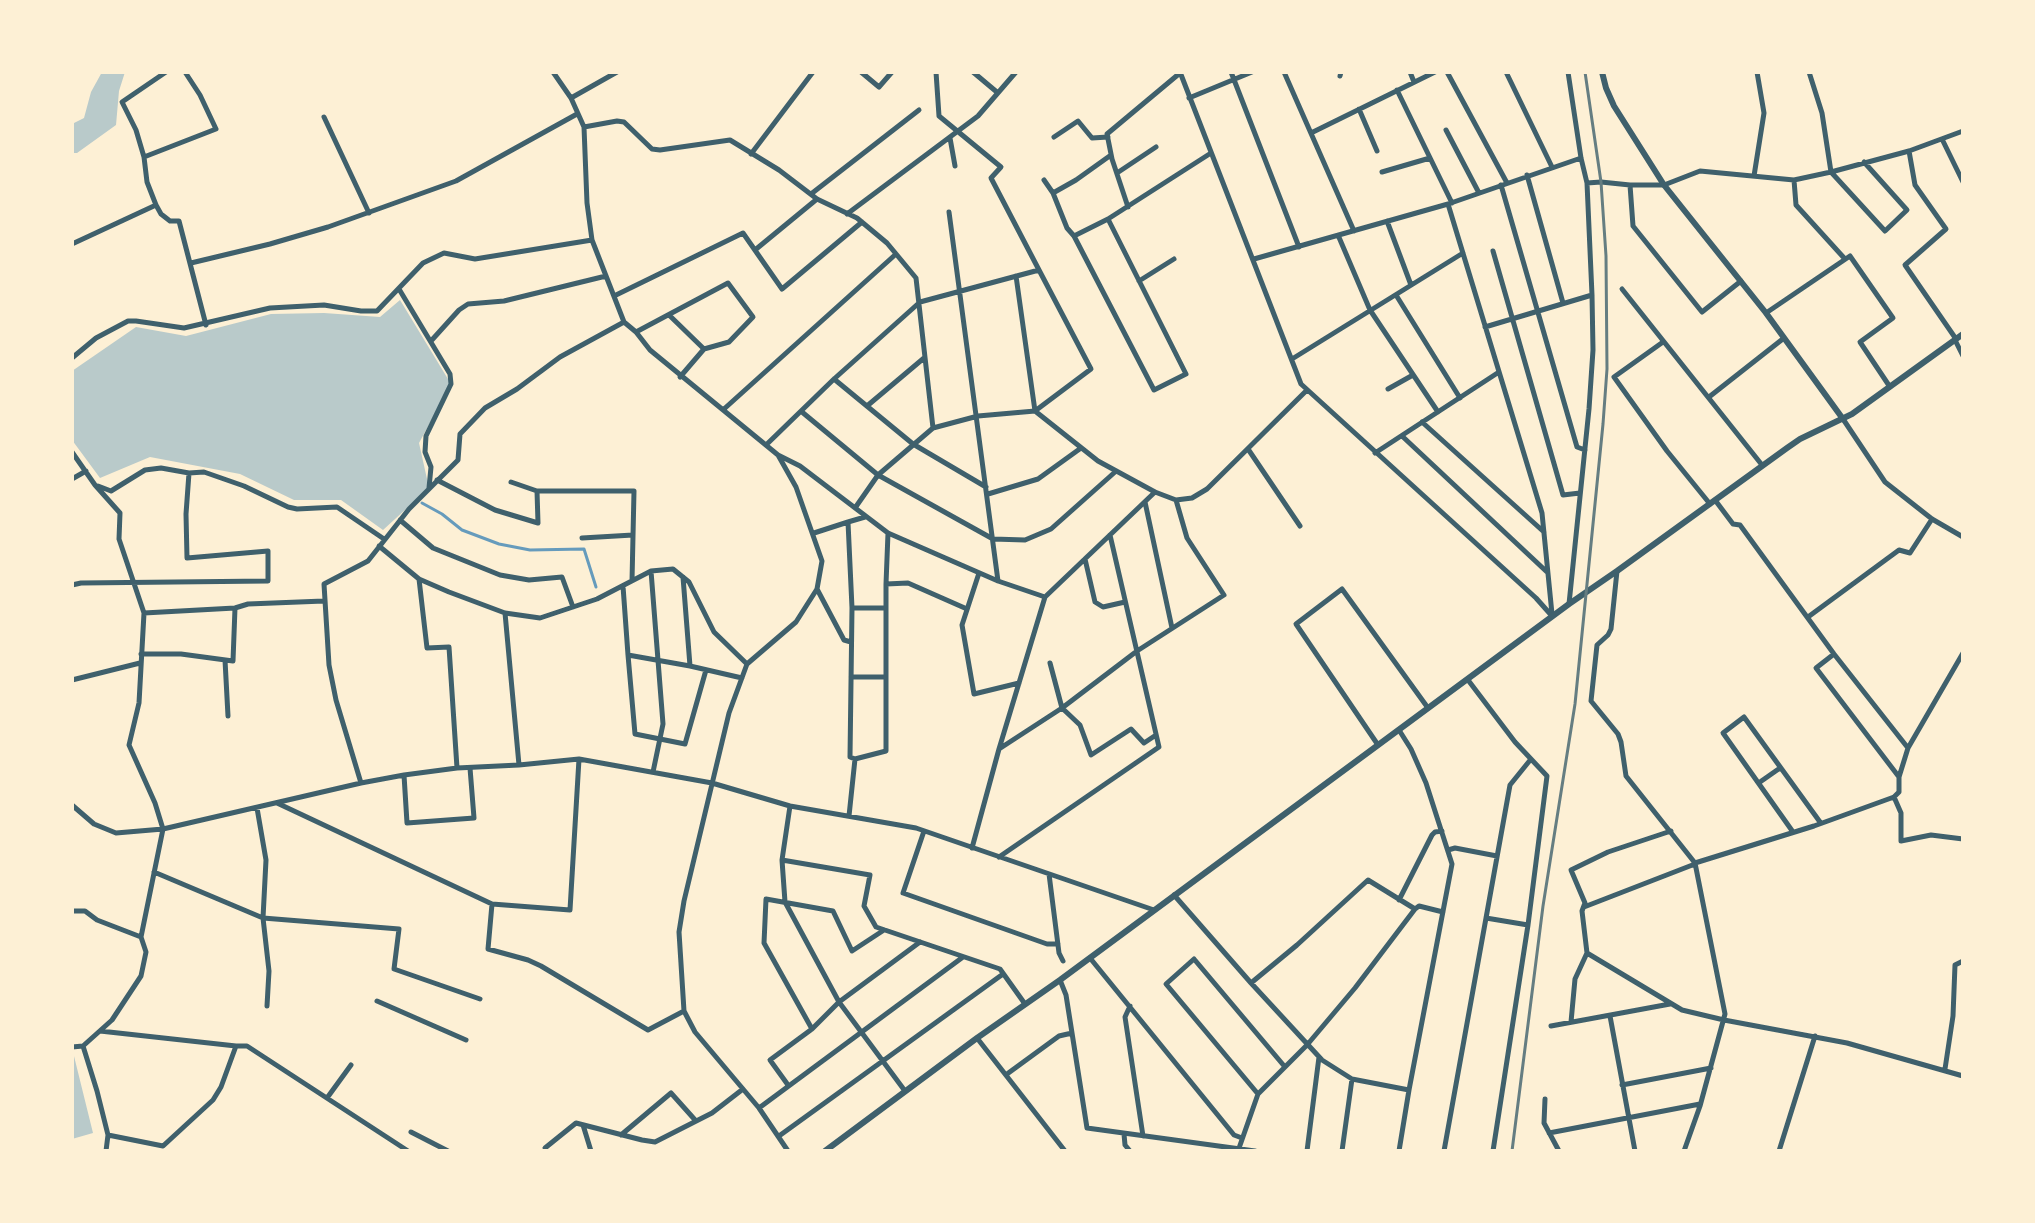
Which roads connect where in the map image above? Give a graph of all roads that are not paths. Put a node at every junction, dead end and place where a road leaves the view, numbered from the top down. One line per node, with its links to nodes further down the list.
1 (166, 72): 48 (street)
2 (185, 72): 48 (street)
3 (553, 72): 27 (street)
4 (617, 72): 27 (street)
5 (813, 72): 46 (street)
6 (861, 72): 7 (street)
7 (892, 72)
8 (936, 72): 35 (street)
9 (973, 72): 26 (street)
10 (1016, 72): 26 (street)
11 (1231, 72): 23 (street)
12 (1252, 72): 23 (street)
13 (1284, 72): 37 (street)
14 (1410, 72): 24 (street)
15 (1435, 72): 24 (street)
16 (1447, 72): 63 (street)
17 (1506, 72): 53 (street)
18 (1568, 72): 50 (street)
19 (1602, 72): 65 (street)
20 (1756, 72): 58 (street)
21 (1809, 72): 55 (street)
22 (1180, 73): 28 (street); 38 (street)
23 (1234, 79): 28 (street); 84 (street)
24 (1414, 82): 25 (street)
25 (1397, 90): 29 (street); 49 (street)
26 (998, 93): 35 (street)
27 (571, 98): 31 (street)
28 (1189, 98): 45 (street)
29 (1359, 109): 37 (street); 43 (street)
30 (919, 110): 68 (street)
31 (577, 114): 33 (street); 74 (street)
32 (324, 117): 74 (street)
33 (584, 126): 46 (street); 82 (street)
34 (1446, 130): 67 (street)
35 (959, 131): 40 (street); 93 (street)
36 (1963, 131): 41 (street)
37 (1311, 133): 79 (street)
38 (1108, 136): 39 (street); 47 (street)
39 (1054, 137)
40 (950, 138): 52 (street); 75 (street)
41 (1942, 139): 44 (street); 61 (street)
42 (1156, 147): 56 (street)
43 (1377, 151)
44 (1909, 151): 51 (street); 118 (street)
45 (1211, 153): 72 (street); 90 (street)
46 (752, 154): 68 (street)
47 (1112, 155): 56 (street); 66 (street)
48 (144, 157): 71 (street)
49 (1430, 158): 54 (street); 70 (street)
50 (1581, 158): 53 (street); 62 (street)
51 (1864, 162): 55 (street); 55 (street)
52 (955, 166)
53 (1552, 167): 57 (street)
54 (1382, 172)
55 (1831, 172): 60 (street)
56 (1117, 173): 72 (street)
57 (1527, 175): 63 (street); 106 (street)
58 (1754, 176): 60 (street); 65 (street)
59 (1044, 180): 66 (street)
60 (1794, 180): 91 (street)
61 (1963, 182)
62 (1587, 183): 64 (street); 103 (street)
63 (1504, 184): 67 (street); 108 (street)
64 (1630, 185): 65 (street); 97 (street)
65 (1664, 186): 97 (street)
66 (1053, 193): 81 (street)
67 (1479, 193): 70 (street)
68 (811, 194): 69 (street)
69 (817, 199): 75 (street); 85 (street)
70 (1450, 204): 77 (street); 88 (street)
71 (156, 205): 83 (street); 92 (street)
72 (1128, 207): 76 (street)
73 (949, 212): 101 (street)
74 (369, 213): 92 (street)
75 (847, 214): 78 (street)
76 (1108, 219): 81 (street); 96 (street)
77 (1387, 221): 79 (street); 98 (street)
78 (862, 222): 85 (street); 87 (street)
79 (1354, 231): 80 (street)
80 (1338, 235): 84 (street); 107 (street)
81 (1074, 236): 96 (street)
82 (592, 240): 94 (street); 99 (street)
83 (72, 244)
84 (1299, 247): 90 (street)
85 (754, 250): 104 (street)
86 (1493, 251): 111 (street)
87 (896, 254): 105 (street); 136 (street)
88 (1463, 254): 98 (street); 114 (street)
89 (1174, 259): 96 (street)
90 (1254, 259): 125 (street)
91 (1845, 259): 109 (street); 130 (street)
92 (191, 263): 113 (street)
93 (1039, 270): 95 (street); 137 (street)
94 (606, 276): 104 (street); 119 (street)
95 (1016, 276): 101 (street); 137 (street)
96 (1139, 281)
97 (1741, 281): 109 (street)
98 (1411, 285): 102 (street)
99 (399, 289): 113 (street); 119 (street)
100 (1622, 289): 120 (street)
101 (960, 291): 105 (street); 140 (street)
102 (1396, 295): 107 (street); 134 (street)
103 (1593, 295): 106 (street); 149 (street)
104 (614, 296): 112 (street)
105 (920, 302): 124 (street); 129 (street)
106 (1563, 303): 108 (street)
107 (1370, 310): 125 (street); 127 (street)
108 (1538, 311): 111 (street); 149 (street)
109 (1766, 313): 117 (street)
110 (669, 315): 115 (street); 121 (street); 121 (street)
111 (1514, 318): 114 (street); 166 (street)
112 (624, 322): 115 (street); 159 (street)
113 (206, 325): 123 (street)
114 (1485, 327): 126 (street)
115 (636, 332): 128 (street)
116 (1963, 334): 118 (street)
117 (1784, 338): 133 (street); 141 (street)
118 (1955, 340): 122 (street); 130 (street)
119 (431, 341): 162 (street)
120 (1663, 342): 133 (street); 169 (street)
121 (704, 349): 128 (street)
122 (1963, 356)
123 (72, 358)
124 (924, 358): 135 (street); 143 (street)
125 (1292, 358): 132 (street)
126 (1499, 372): 134 (street); 176 (street)
127 (1413, 375): 131 (street); 139 (street)
128 (680, 377): 136 (street)
129 (834, 379): 135 (street); 138 (street)
130 (1890, 387): 141 (street)
131 (1388, 389)
132 (1307, 390): 148 (street); 151 (street)
133 (1709, 397): 153 (street)
134 (1460, 398): 139 (street)
135 (867, 406): 145 (street)
136 (724, 409): 146 (street)
137 (1035, 411): 140 (street); 147 (street)
138 (802, 412): 146 (street); 157 (street)
139 (1438, 412): 142 (street)
140 (978, 416): 143 (street); 164 (street)
141 (1843, 419): 153 (street); 172 (street)
142 (1422, 422): 144 (street); 176 (street)
143 (933, 428): 145 (street)
144 (1402, 436): 151 (street); 189 (street)
145 (913, 444): 157 (street); 164 (street)
146 (766, 445): 152 (street)
147 (1081, 448): 155 (street); 164 (street)
148 (1248, 448): 167 (street); 175 (street)
149 (1584, 450): 166 (street)
150 (72, 452): 154 (street)
151 (1375, 453): 211 (street)
152 (778, 455): 170 (street); 177 (street)
153 (1762, 465): 169 (street)
154 (86, 471): 158 (street); 161 (street)
155 (1115, 472): 165 (street); 183 (street)
156 (189, 473): 161 (street); 184 (street); 195 (street)
157 (878, 476): 170 (street); 183 (street)
158 (72, 479)
159 (437, 480): 162 (street); 163 (street)
160 (511, 482): 163 (street)
161 (95, 485): 195 (street)
162 (429, 488): 173 (street)
163 (537, 491): 179 (street)
164 (987, 491): 183 (street)
165 (1155, 492): 167 (street); 168 (street)
166 (1580, 493): 203 (street)
167 (1176, 500): 213 (street)
168 (1145, 502): 180 (street); 213 (street)
169 (1712, 502): 188 (street); 212 (street)
170 (855, 508): 171 (street)
171 (865, 517): 174 (street); 178 (street)
172 (1932, 519): 181 (street); 212 (street)
173 (400, 520): 184 (street); 204 (street)
174 (848, 522): 177 (street); 206 (street)
175 (1300, 526)
176 (1544, 532): 189 (street)
177 (814, 533): 199 (street)
178 (888, 533): 190 (street); 196 (street)
179 (633, 535): 182 (street); 193 (street)
180 (1110, 535): 186 (street); 202 (street)
181 (1963, 537)
182 (582, 538)
183 (993, 538): 194 (street)
184 (384, 540): 185 (street)
185 (379, 546): 192 (street); 201 (street)
186 (1085, 559): 200 (street); 202 (street)
187 (651, 571): 191 (street); 193 (street); 221 (street)
188 (1617, 571): 203 (street); 265 (street)
189 (1548, 572): 211 (street)
190 (979, 573): 194 (street); 208 (street)
191 (682, 577): 224 (street); 225 (street)
192 (419, 579): 210 (street); 246 (street)
193 (632, 581): 198 (street)
194 (998, 581): 200 (street)
195 (134, 583): 197 (street); 209 (street)
196 (886, 584): 207 (street); 208 (street)
197 (72, 585)
198 (623, 586): 204 (street); 219 (street)
199 (818, 589): 214 (street); 224 (street)
200 (1045, 597): 232 (street)
201 (324, 601): 205 (street); 253 (street)
202 (1125, 602): 215 (street)
203 (1569, 604): 211 (street)
204 (573, 607): 210 (street)
205 (235, 608): 209 (street); 220 (street)
206 (852, 608): 207 (street); 214 (street)
207 (886, 608): 227 (street)
208 (967, 609): 232 (street)
209 (144, 613): 217 (street)
210 (505, 613): 245 (street)
211 (1552, 616): 231 (street)
212 (1808, 617): 218 (street)
213 (1172, 628): 215 (street)
214 (851, 642): 228 (street)
215 (1137, 651): 233 (street); 237 (street)
216 (1963, 653): 240 (street)
217 (141, 654): 220 (street); 222 (street)
218 (1834, 654): 240 (street); 251 (street)
219 (628, 655): 221 (street); 238 (street)
220 (225, 660): 235 (street)
221 (658, 660): 225 (street); 238 (street)
222 (140, 663): 230 (street); 262 (street)
223 (1050, 663): 233 (street)
224 (747, 664): 229 (street)
225 (690, 666): 226 (street)
226 (706, 670): 229 (street); 238 (street)
227 (886, 676): 228 (street); 243 (street)
228 (850, 677): 243 (street)
229 (742, 678): 254 (street)
230 (72, 680)
231 (1468, 680): 234 (street); 244 (street)
232 (1019, 683): 241 (street)
233 (1062, 708): 237 (street); 241 (street)
234 (1428, 708): 236 (street); 239 (street)
235 (228, 717)
236 (1399, 730): 239 (street); 264 (street)
237 (1156, 735): 271 (street)
238 (660, 739): 249 (street)
239 (1378, 745): 276 (street)
240 (1908, 748): 251 (street)
241 (999, 749): 268 (street)
242 (579, 759): 245 (street); 249 (street); 279 (street)
243 (855, 759): 260 (street)
244 (1531, 759): 270 (street); 287 (street)
245 (519, 765): 247 (street)
246 (457, 768): 247 (street); 250 (street)
247 (470, 768): 250 (street)
248 (1780, 768): 252 (street); 252 (street); 261 (street)
249 (653, 772): 254 (street)
250 (404, 776): 253 (street)
251 (1899, 777): 255 (street)
252 (1760, 782): 266 (street)
253 (362, 783): 256 (street)
254 (712, 783): 258 (street); 307 (street)
255 (1894, 797): 261 (street); 267 (street)
256 (277, 803): 259 (street); 279 (street)
257 (72, 805): 262 (street)
258 (790, 806): 260 (street); 272 (street)
259 (257, 808): 262 (street); 285 (street)
260 (849, 816): 263 (street)
261 (1820, 822): 266 (street)
262 (163, 829): 274 (street)
263 (924, 831): 268 (street); 291 (street)
264 (1442, 831): 269 (street); 277 (street)
265 (1671, 831): 273 (street); 280 (street)
266 (1793, 832): 273 (street)
267 (1963, 839)
268 (972, 848): 271 (street)
269 (1448, 850): 270 (street); 284 (street)
270 (1497, 856): 286 (street)
271 (999, 857): 275 (street)
272 (782, 860): 278 (street); 288 (street)
273 (1695, 863): 280 (street); 309 (street)
274 (154, 872): 285 (street); 289 (street)
275 (1049, 874): 282 (street); 291 (street)
276 (1174, 895): 282 (street); 299 (street)
277 (1399, 900): 281 (street); 299 (street)
278 (785, 902): 288 (street); 302 (street); 312 (street)
279 (492, 904): 307 (street)
280 (1584, 907): 292 (street)
281 (1414, 909): 284 (street); 319 (street)
282 (1154, 910): 294 (street)
283 (72, 911): 289 (street)
284 (1443, 912): 335 (street)
285 (263, 918): 300 (street); 305 (street)
286 (1486, 918): 287 (street); 367 (street)
287 (1528, 926): 368 (street)
288 (884, 930): 290 (street)
289 (141, 937): 313 (street)
290 (920, 942): 293 (street); 302 (street)
291 (1058, 944): 295 (street)
292 (1587, 953): 304 (street); 310 (street)
293 (963, 957): 297 (street); 314 (street)
294 (1090, 958): 298 (street); 306 (street)
295 (1063, 961)
296 (1963, 961): 328 (street)
297 (1003, 974): 303 (street); 324 (street)
298 (1060, 980): 303 (street); 315 (street)
299 (1251, 983): 319 (street)
300 (480, 999)
301 (377, 1001): 318 (street)
302 (838, 1002): 312 (street); 314 (street)
303 (1024, 1004): 317 (street)
304 (1670, 1004): 308 (street); 309 (street)
305 (267, 1006)
306 (1130, 1006): 351 (street); 352 (street)
307 (684, 1011): 334 (street)
308 (1610, 1016): 310 (street); 333 (street)
309 (1724, 1020): 316 (street); 327 (street)
310 (1571, 1022): 311 (street)
311 (1551, 1026)
312 (812, 1029): 332 (street)
313 (100, 1030): 320 (street); 321 (street)
314 (860, 1031): 324 (street); 332 (street)
315 (1072, 1033): 329 (street); 347 (street)
316 (1815, 1036): 328 (street); 372 (street)
317 (977, 1038): 329 (street); 336 (street)
318 (466, 1040)
319 (1307, 1045): 323 (street); 326 (street)
320 (83, 1046): 322 (street); 348 (street)
321 (236, 1046): 338 (street); 348 (street)
322 (72, 1047)
323 (1320, 1057): 331 (street); 364 (street)
324 (883, 1061): 336 (street); 350 (street)
325 (351, 1065): 338 (street)
326 (1285, 1067): 337 (street); 337 (street)
327 (1711, 1068): 333 (street); 340 (street)
328 (1945, 1069): 330 (street)
329 (1007, 1074): 361 (street)
330 (1963, 1076)
331 (1352, 1079): 335 (street); 365 (street)
332 (788, 1085): 341 (street)
333 (1622, 1085): 342 (street)
334 (742, 1089): 341 (street); 343 (street)
335 (1408, 1090): 366 (street)
336 (905, 1091): 360 (street)
337 (1258, 1094): 352 (street)
338 (327, 1098): 356 (street)
339 (1545, 1099): 346 (street)
340 (1700, 1104): 342 (street); 371 (street)
341 (759, 1108): 350 (street)
342 (1629, 1118): 346 (street); 370 (street)
343 (696, 1121): 349 (street); 349 (street)
344 (582, 1125): 349 (street); 353 (street); 358 (street)
345 (411, 1132): 357 (street)
346 (1549, 1133): 369 (street)
347 (1124, 1134): 351 (street); 362 (street)
348 (108, 1135): 355 (street)
349 (621, 1135)
350 (779, 1136): 359 (street)
351 (1143, 1136): 354 (street)
352 (1242, 1138): 354 (street)
353 (545, 1148)
354 (1238, 1150): 363 (street)
355 (106, 1151)
356 (408, 1151)
357 (448, 1151)
358 (591, 1151)
359 (788, 1151)
360 (825, 1151)
361 (1065, 1151)
362 (1130, 1151)
363 (1255, 1151)
364 (1307, 1151)
365 (1342, 1151)
366 (1399, 1151)
367 (1444, 1151)
368 (1493, 1151)
369 (1559, 1151)
370 (1635, 1151)
371 (1684, 1151)
372 (1779, 1151)

